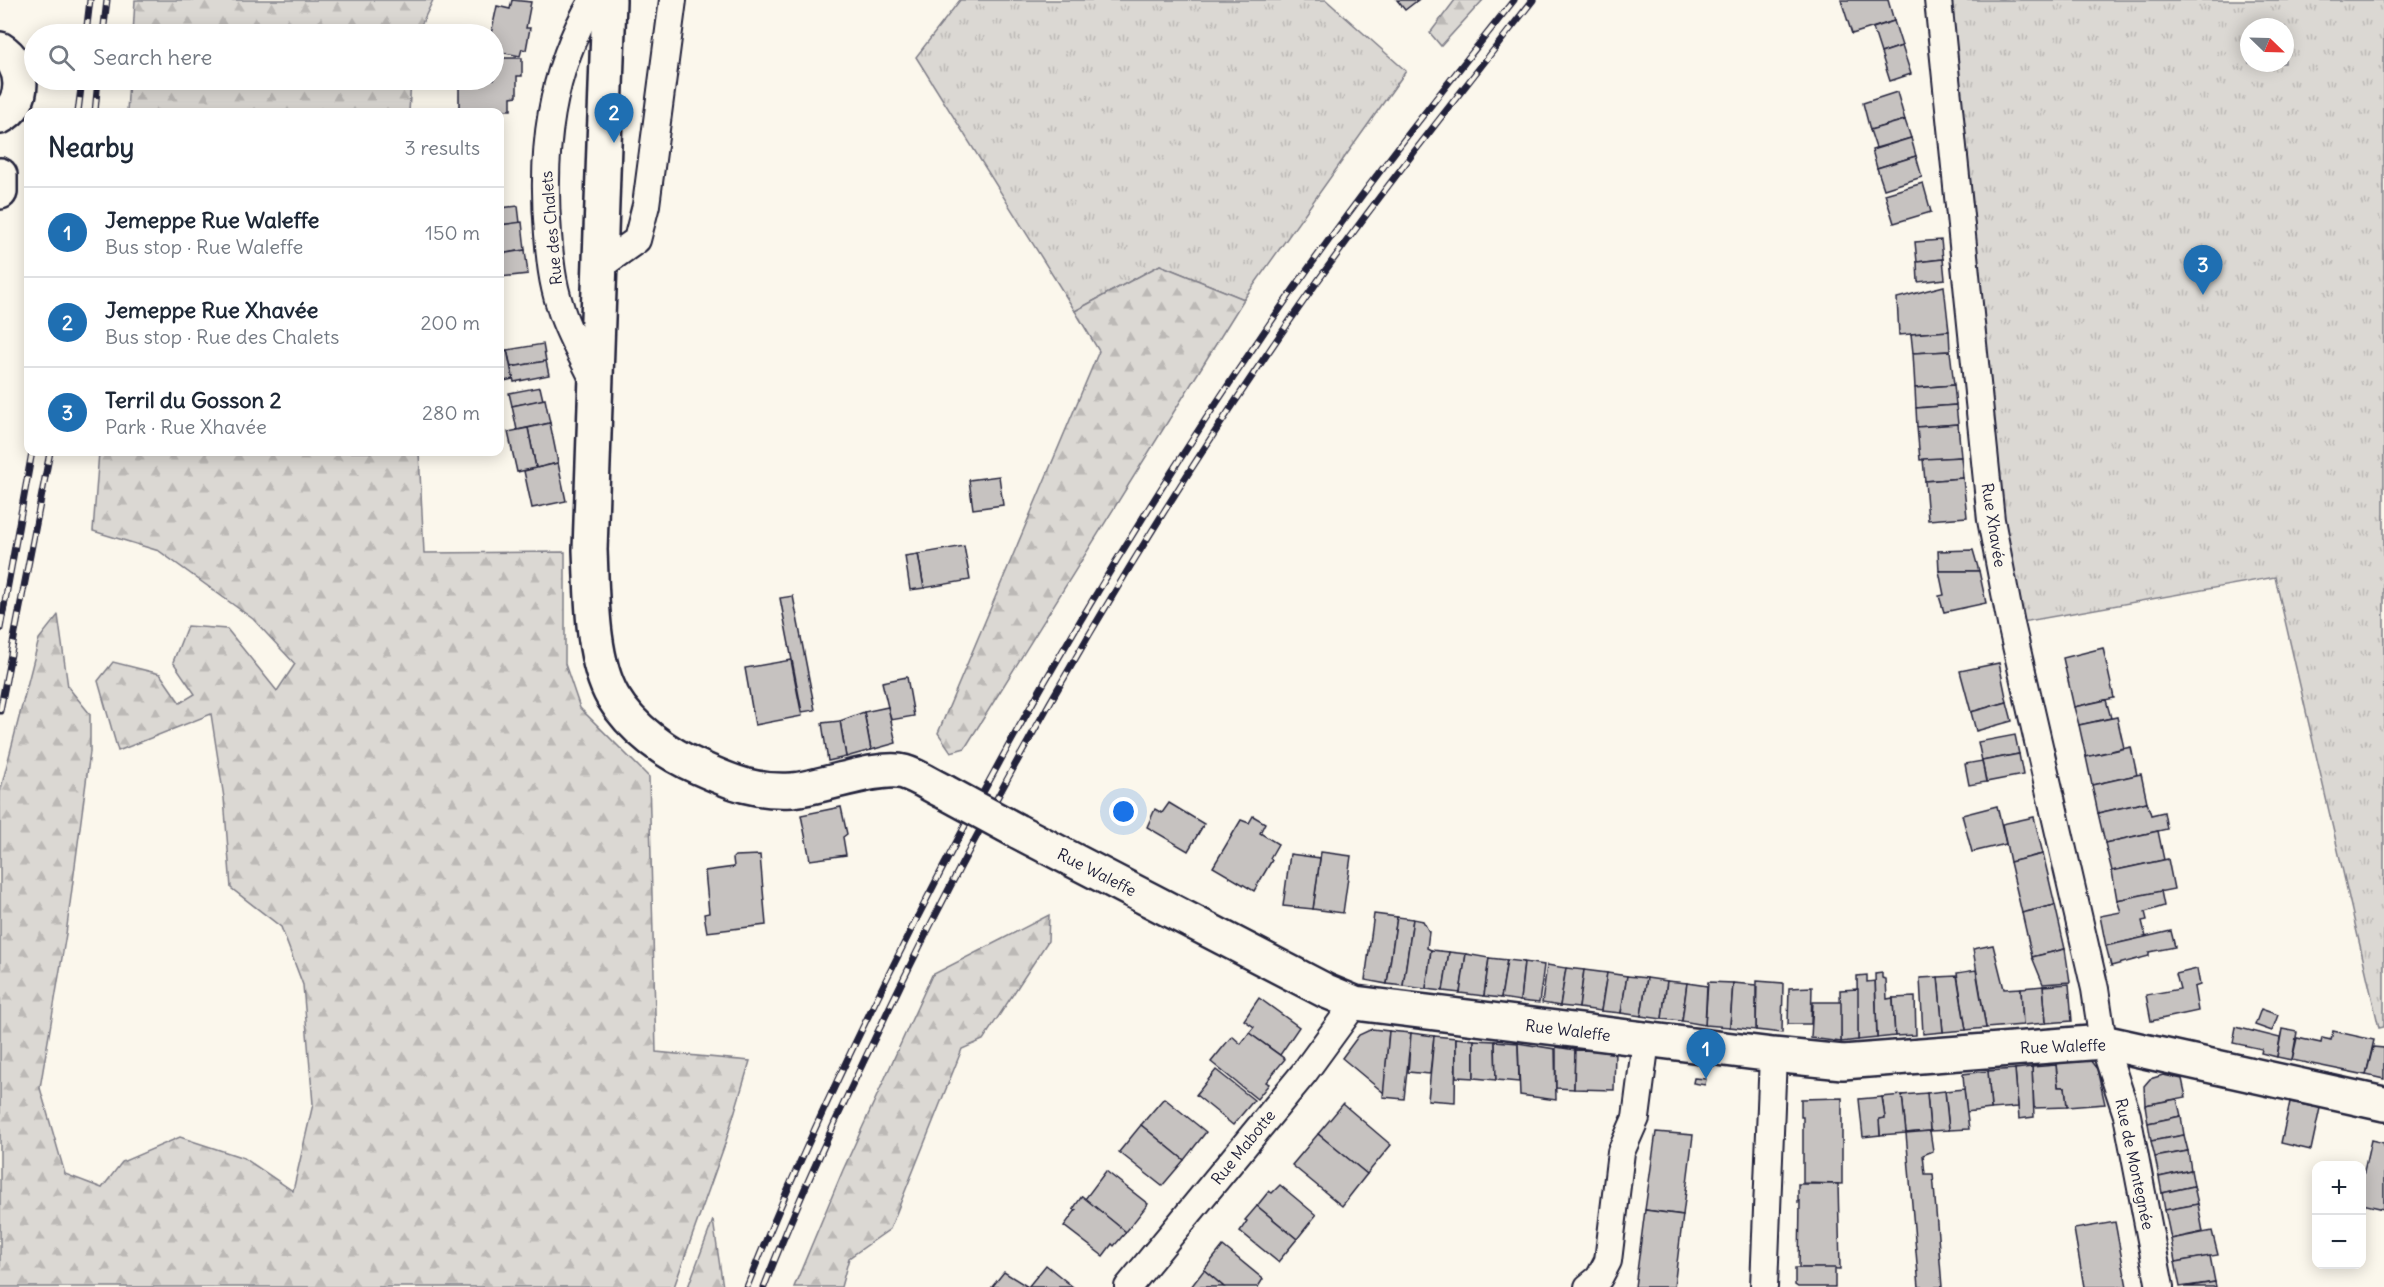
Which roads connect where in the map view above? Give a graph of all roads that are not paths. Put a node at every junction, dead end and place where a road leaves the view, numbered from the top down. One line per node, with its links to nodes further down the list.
1 (593, 0): 10 (street, Rue des Chalets)
2 (609, 0): 9 (street, Rue des Chalets)
3 (674, 0): 9 (street)
4 (1938, 0): 14 (street, Rue Xhavée)
5 (0, 49): 6 (street)
6 (0, 117)
7 (0, 175): 8 (street)
8 (0, 192)
9 (599, 267): 10 (street, Rue des Chalets)
10 (596, 384): 11 (street, Rue des Chalets)
11 (600, 658): 12 (street, Rue Waleffe, bridge)
12 (1355, 1003): 13 (street, Rue Waleffe); 17 (street, Rue Mabotte)
13 (1646, 1040): 15 (street, Rue Waleffe); 18 (street)
14 (2103, 1042): 15 (street, Rue Waleffe); 16 (street, Rue Waleffe); 20 (street, Rue de Montegnée)
15 (1773, 1055): 19 (street)
16 (2384, 1104)
17 (1128, 1287)
18 (1588, 1287)
19 (1764, 1287)
20 (2160, 1287)

